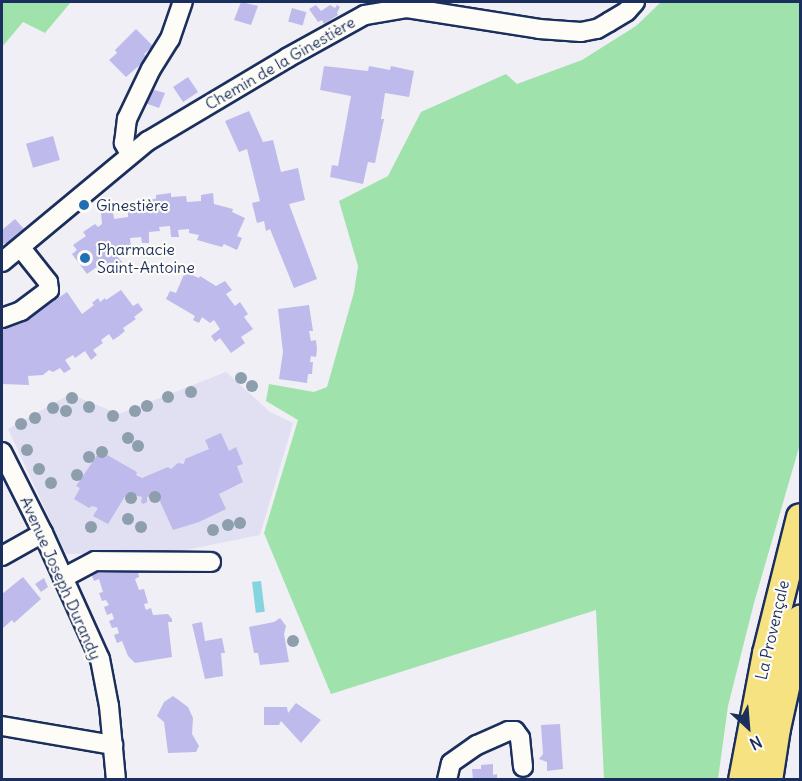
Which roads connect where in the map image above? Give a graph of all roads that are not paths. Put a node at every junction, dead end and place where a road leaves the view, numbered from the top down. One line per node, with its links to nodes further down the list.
1 (183, 2): 6 (street)
2 (635, 2): 5 (street, Chemin de la Ginestière)
3 (389, 6): 4 (street, Chemin de la Ginestière); 6 (street, Chemin de la Ginestière)
4 (421, 6): 5 (street, Chemin de la Ginestière)
5 (445, 7)
6 (130, 154): 7 (street, Chemin de la Ginestière)
7 (21, 248): 8 (street, Chemin de la Ginestière); 9 (street)
8 (2, 262)
9 (2, 318)
10 (2, 452): 12 (street, Avenue Joseph Durandy)
11 (801, 517): 22 (highway, La Provençale)
12 (43, 533): 13 (street); 15 (street, Avenue Joseph Durandy)
13 (2, 556)
14 (211, 562): 15 (street)
15 (63, 578): 18 (street, Avenue Joseph Durandy)
16 (801, 619): 23 (highway, La Provençale)
17 (2, 726): 18 (street)
18 (113, 745): 20 (street, Avenue Joseph Durandy)
19 (523, 767): 21 (street)
20 (116, 780)
21 (447, 780)
22 (742, 780)
23 (768, 780)

